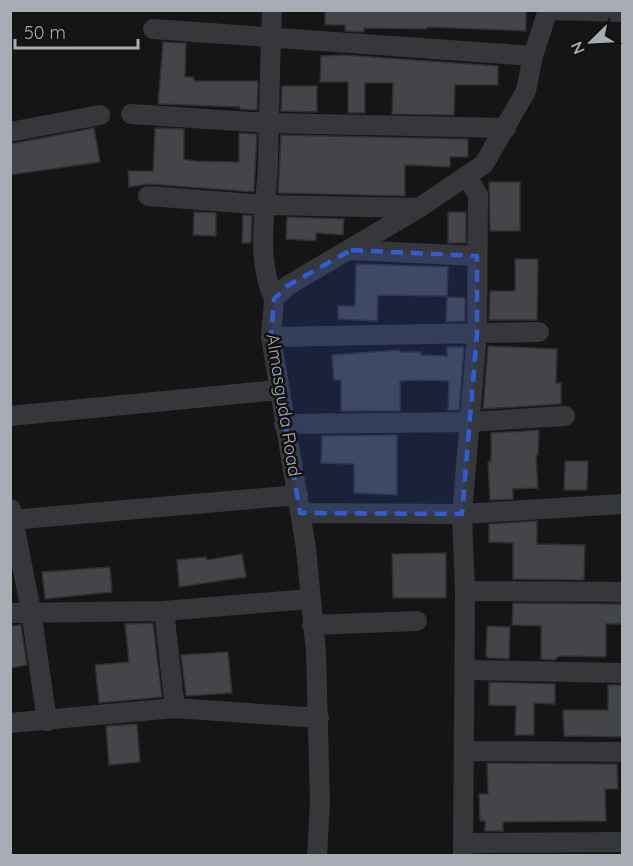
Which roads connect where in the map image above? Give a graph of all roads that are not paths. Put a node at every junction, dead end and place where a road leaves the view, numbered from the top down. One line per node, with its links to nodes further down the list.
1 (272, 10): 5 (street)
2 (550, 10): 3 (street); 6 (street)
3 (622, 12)
4 (153, 29): 5 (street)
5 (271, 36): 6 (street); 9 (street)
6 (533, 56): 10 (street)
7 (131, 114): 9 (street)
8 (100, 115): 11 (street)
9 (269, 123): 10 (street); 14 (street)
10 (506, 128): 12 (street)
11 (10, 132)
12 (468, 177): 15 (street); 17 (street)
13 (148, 196): 14 (street)
14 (266, 205): 15 (street); 18 (street)
15 (419, 208): 16 (street)
16 (351, 250): 17 (street); 18 (street)
17 (477, 256): 20 (street)
18 (274, 299): 21 (street, Almasguda Road)
19 (539, 332): 20 (street)
20 (477, 334): 21 (street); 25 (street)
21 (271, 337): 22 (street, Almasguda Road)
22 (278, 390): 23 (street); 26 (street, Almasguda Road)
23 (10, 416)
24 (565, 416): 25 (street)
25 (469, 422): 26 (street); 29 (street)
26 (284, 424): 27 (street, Almasguda Road)
27 (299, 504): 29 (street); 30 (street); 33 (street, Almasguda Road)
28 (622, 504): 29 (street)
29 (462, 514): 31 (street)
30 (11, 515): 34 (street)
31 (465, 591): 32 (street); 39 (street)
32 (622, 591)
33 (309, 599): 35 (street); 38 (street, Almasguda Road)
34 (31, 611): 35 (street); 36 (street); 43 (street)
35 (164, 611): 41 (street)
36 (10, 613)
37 (417, 621): 38 (street)
38 (312, 625): 42 (street, Almasguda Road)
39 (465, 670): 40 (street); 45 (street)
40 (622, 673)
41 (175, 708): 42 (street); 43 (street)
42 (319, 718): 49 (street, Almasguda Road)
43 (47, 721): 44 (street)
44 (10, 723)
45 (464, 751): 46 (street); 48 (street)
46 (622, 752)
47 (622, 842): 48 (street)
48 (463, 849)
49 (317, 855)

